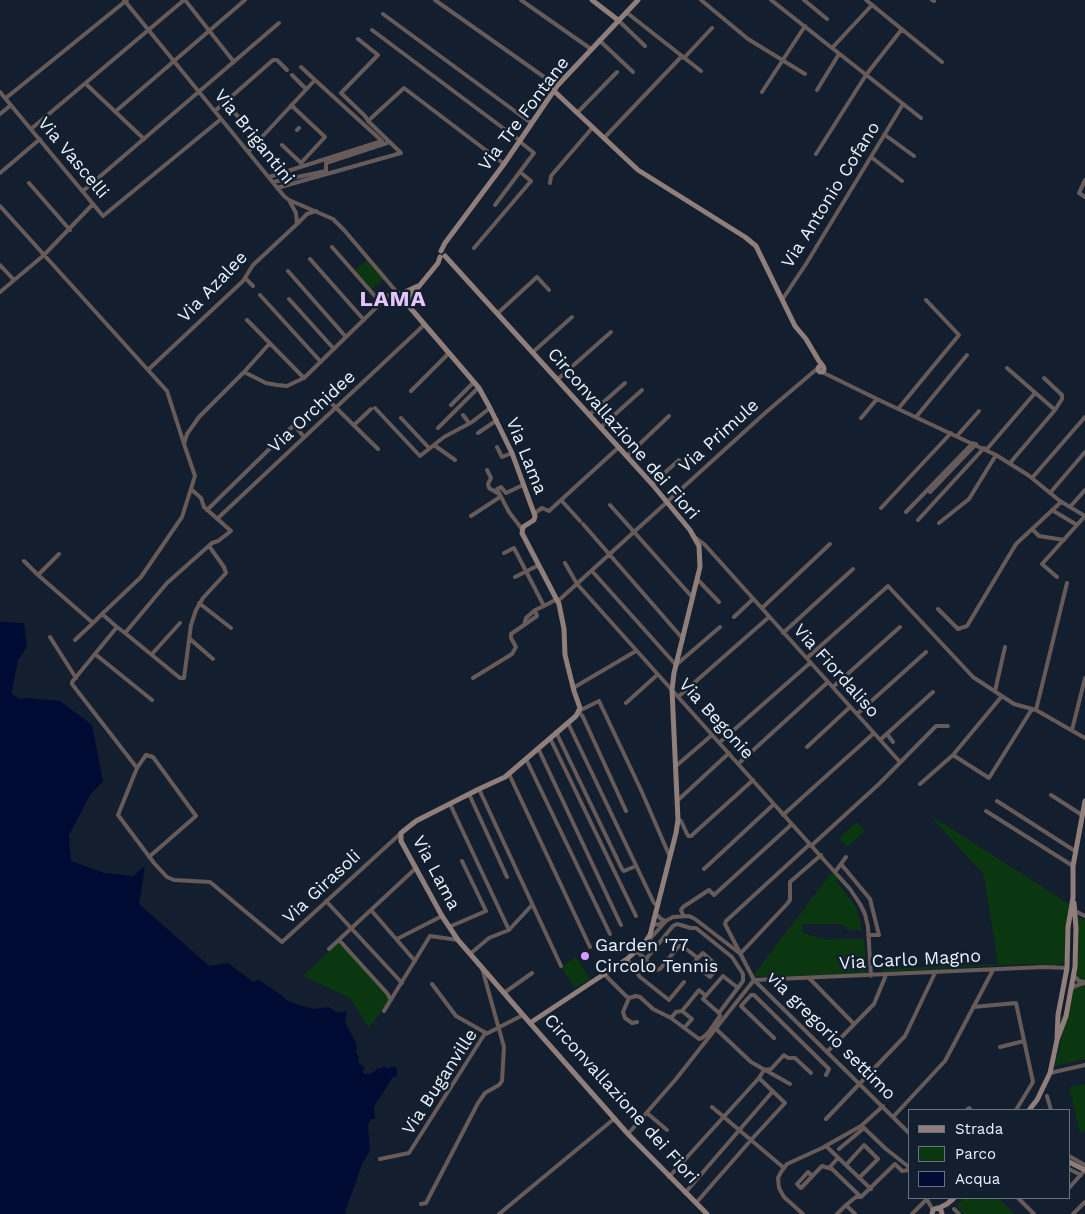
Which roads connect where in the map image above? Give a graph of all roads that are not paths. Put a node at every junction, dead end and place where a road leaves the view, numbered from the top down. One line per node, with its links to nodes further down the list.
1 (125, 0): 21 (street, Via Brigantini); 51 (street)
2 (184, 0): 21 (street); 22 (street)
3 (245, 0): 22 (street)
4 (434, 0): 45 (street)
5 (521, 0): 28 (street)
6 (592, 0): 16 (street)
7 (638, 0): 13 (street, Via Tre Fontane)
8 (701, 0): 32 (street)
9 (771, 0): 18 (street)
10 (804, 0): 15 (street)
11 (866, 0): 12 (street)
12 (872, 5): 20 (street); 27 (street)
13 (626, 12): 16 (street, Via Tre Fontane); 30 (street)
14 (383, 14): 64 (street)
15 (827, 19)
16 (618, 20): 25 (street, Via Tre Fontane); 26 (street)
17 (280, 23): 33 (street)
18 (805, 26): 27 (street); 32 (street)
19 (712, 28): 30 (street)
20 (902, 29): 34 (street); 42 (street)
21 (150, 30): 31 (street, Via Brigantini); 44 (street)
22 (210, 30): 31 (street); 33 (street)
23 (372, 30): 73 (street)
24 (358, 39): 63 (street)
25 (599, 40): 28 (street, Via Tre Fontane); 39 (street)
26 (645, 46)
27 (832, 48): 29 (street)
28 (591, 49): 45 (street, Via Tre Fontane)
29 (839, 54): 42 (street); 47 (street)
30 (683, 57): 37 (street); 69 (street)
31 (174, 61): 49 (street, Via Brigantini); 56 (street)
32 (782, 61): 40 (street); 50 (street)
33 (234, 62): 49 (street)
34 (942, 62)
35 (301, 67): 43 (street)
36 (287, 70): 52 (street)
37 (701, 71)
38 (617, 72): 58 (street)
39 (633, 72)
40 (805, 74)
41 (292, 75): 46 (street)
42 (866, 75): 53 (street); 77 (street)
43 (314, 80): 46 (street); 81 (street)
44 (86, 84): 56 (street); 67 (street)
45 (555, 88): 58 (street); 64 (street, Via Tre Fontane)
46 (306, 89): 55 (street)
47 (817, 90)
48 (0, 92): 51 (street, Via Vascelli)
49 (200, 92): 57 (street, Via Brigantini); 71 (street)
50 (762, 92)
51 (6, 98): 54 (street, Via Vascelli)
52 (225, 103): 57 (street); 72 (street)
53 (903, 104): 61 (street); 68 (street, Via Antonio Cofano)
54 (11, 105): 59 (street); 67 (street, Via Vascelli)
55 (291, 105): 62 (street); 72 (street)
56 (116, 111): 71 (street)
57 (215, 111): 60 (street, Via Brigantini)
58 (577, 113): 66 (street)
59 (0, 114)
60 (221, 118): 76 (street, Via Brigantini); 94 (street, Via Vascelli)
61 (921, 118)
62 (307, 119): 65 (street); 81 (street)
63 (368, 121): 74 (street); 80 (street)
64 (531, 123): 73 (street, Via Tre Fontane)
65 (300, 127)
66 (592, 127): 69 (street); 89 (street)
67 (32, 129): 70 (street, Via Vascelli)
68 (885, 135): 78 (street); 79 (street, Via Antonio Cofano)
69 (604, 138): 120 (street)
70 (40, 139): 82 (street); 91 (street, Via Vascelli)
71 (144, 139): 91 (street)
72 (260, 139): 76 (street)
73 (519, 140): 80 (street, Via Tre Fontane); 83 (street)
74 (390, 142): 86 (street); 90 (street)
75 (282, 145): 81 (street)
76 (248, 152): 84 (street, Via Brigantini)
77 (816, 154)
78 (914, 156)
79 (871, 158): 87 (street); 120 (street, Via Antonio Cofano)
80 (504, 164): 107 (street, Via Tre Fontane)
81 (302, 165): 84 (street)
82 (0, 172)
83 (520, 172): 96 (street); 105 (street)
84 (269, 177): 86 (street, Via Brigantini)
85 (1085, 180): 92 (street)
86 (273, 182): 90 (street, Via Brigantini)
87 (902, 182)
88 (29, 183): 103 (street)
89 (550, 183)
90 (277, 188): 93 (street, Via Brigantini)
91 (83, 191): 94 (street, Via Vascelli)
92 (1085, 197)
93 (289, 200): 95 (street, Via Brigantini); 100 (street)
94 (93, 204): 103 (street)
95 (300, 205): 98 (street, Via Brigantini); 100 (street)
96 (495, 205)
97 (0, 206): 106 (street)
98 (308, 208): 99 (street, Via Brigantini); 101 (street)
99 (316, 211): 101 (street, Via Azalee); 114 (street, Via Brigantini)
100 (296, 213): 102 (street)
101 (307, 214): 102 (street, Via Azalee)
102 (296, 224): 111 (street, Via Azalee)
103 (70, 230): 106 (street)
104 (332, 247): 122 (street)
105 (474, 248)
106 (44, 255): 112 (street); 139 (street)
107 (442, 255): 117 (street, Via Tre Fontane); 124 (street, Circonvallazione dei Fiori)
108 (310, 259): 127 (street)
109 (0, 265): 112 (street)
110 (288, 271): 130 (street)
111 (245, 278): 113 (street); 139 (street, Via Azalee)
112 (14, 280): 116 (street)
113 (253, 286)
114 (394, 287): 117 (street); 117 (street, Via Brigantini)
115 (549, 290): 124 (street)
116 (0, 292)
117 (405, 294): 122 (street); 123 (street, Via Lama); 123 (street)
118 (260, 295): 136 (street)
119 (289, 299): 132 (street)
120 (782, 300): 137 (street)
121 (926, 300): 155 (street)
122 (381, 303): 127 (street)
123 (412, 311): 128 (street, Via Lama)
124 (498, 312): 133 (street, Circonvallazione dei Fiori)
125 (572, 317): 133 (street)
126 (247, 320): 131 (street)
127 (364, 320): 130 (street)
128 (424, 325): 134 (street, Via Lama); 153 (street, Via Orchidee)
129 (611, 332): 143 (street)
130 (346, 337): 132 (street)
131 (270, 343): 140 (street); 141 (street)
132 (334, 349): 136 (street)
133 (533, 352): 143 (street, Circonvallazione dei Fiori)
134 (449, 353): 144 (street, Via Lama); 148 (street)
135 (967, 356): 161 (street)
136 (321, 362): 141 (street)
137 (821, 368): 151 (street); 200 (street, Via Primule)
138 (1007, 368): 149 (street)
139 (148, 369): 174 (street)
140 (244, 372): 141 (street); 174 (street)
141 (304, 378)
142 (1044, 378): 156 (street)
143 (558, 379): 158 (street, Circonvallazione dei Fiori)
144 (474, 382): 146 (street, Via Lama); 152 (street)
145 (625, 382): 158 (street)
146 (478, 388): 154 (street, Via Lama); 168 (street)
147 (642, 390): 169 (street)
148 (411, 391)
149 (1035, 393): 156 (street); 180 (street)
150 (325, 397): 153 (street)
151 (877, 399): 155 (street); 164 (street)
152 (450, 405)
153 (337, 408): 167 (street); 173 (street, Via Orchidee)
154 (490, 408): 165 (street, Via Lama); 166 (street)
155 (898, 408): 161 (street)
156 (1055, 410): 188 (street)
157 (978, 411): 172 (street)
158 (589, 414): 169 (street, Circonvallazione dei Fiori)
159 (463, 415): 166 (street)
160 (669, 416): 185 (street)
161 (916, 417): 170 (street)
162 (1085, 417): 190 (street)
163 (401, 418): 179 (street)
164 (861, 418)
165 (497, 420): 171 (street); 183 (street, Via Lama)
166 (469, 423): 176 (street)
167 (354, 425): 179 (street); 181 (street)
168 (438, 428)
169 (601, 428): 178 (street, Circonvallazione dei Fiori)
170 (951, 433): 172 (street); 203 (street)
171 (478, 434)
172 (957, 436): 175 (street)
173 (304, 437): 204 (street); 210 (street, Via Orchidee)
174 (184, 444): 193 (street)
175 (974, 444): 180 (street); 195 (street); 206 (street)
176 (434, 445): 179 (street); 186 (street)
177 (497, 447): 183 (street)
178 (619, 447): 185 (street, Circonvallazione dei Fiori); 198 (street)
179 (429, 448)
180 (985, 448): 184 (street); 211 (street)
181 (378, 449)
182 (1085, 452): 196 (street)
183 (512, 453): 192 (street, Via Lama)
184 (996, 454): 188 (street); 212 (street)
185 (627, 456): 191 (street, Circonvallazione dei Fiori)
186 (455, 460)
187 (679, 460): 191 (street)
188 (1010, 463): 190 (street)
189 (488, 470): 197 (street)
190 (1032, 478): 196 (street)
191 (652, 484): 200 (street, Circonvallazione dei Fiori)
192 (523, 485): 197 (street); 207 (street, Via Lama)
193 (192, 490): 204 (street); 244 (street)
194 (1085, 490): 202 (street)
195 (930, 492)
196 (1050, 493): 199 (street)
197 (500, 496): 208 (street); 214 (street)
198 (561, 500): 207 (street); 223 (street)
199 (1061, 502): 202 (street); 205 (street)
200 (667, 503): 216 (street, Via Primule); 217 (street, Circonvallazione dei Fiori)
201 (610, 505): 216 (street)
202 (1070, 507): 209 (street)
203 (881, 508)
204 (207, 510): 210 (street)
205 (1052, 510): 213 (street); 215 (street)
206 (906, 512)
207 (535, 513): 214 (street, Via Lama)
208 (470, 516)
209 (1085, 516): 213 (street)
210 (218, 519): 220 (street)
211 (918, 520)
212 (939, 523)
213 (1077, 525): 218 (street)
214 (522, 529): 226 (street)
215 (1032, 529): 218 (street); 243 (street)
216 (635, 533): 223 (street, Via Primule); 236 (street)
217 (694, 536): 233 (street, Circonvallazione dei Fiori); 237 (street, Via Fiordaliso)
218 (1064, 540): 232 (street)
219 (830, 544): 242 (street)
220 (209, 546): 240 (street); 254 (street)
221 (504, 553): 228 (street)
222 (59, 554): 230 (street)
223 (610, 555): 229 (street, Via Primule); 257 (street)
224 (24, 561): 230 (street)
225 (565, 563): 235 (street, Via Begonie)
226 (539, 565): 228 (street); 238 (street)
227 (853, 569): 253 (street)
228 (526, 572): 231 (street); 241 (street)
229 (592, 572): 235 (street, Via Primule); 267 (street)
230 (38, 575): 248 (street)
231 (515, 577)
232 (1057, 577)
233 (697, 579): 236 (street, Circonvallazione dei Fiori); 239 (street)
234 (1067, 583): 283 (street)
235 (577, 584): 238 (street, Via Primule); 260 (street, Via Begonie)
236 (693, 598): 257 (street, Circonvallazione dei Fiori)
237 (753, 598): 242 (street, Via Fiordaliso); 245 (street)
238 (558, 600): 241 (street, Via Primule); 273 (street)
239 (719, 602)
240 (200, 603): 252 (street); 256 (street)
241 (544, 606): 270 (street, Via Primule)
242 (762, 608): 246 (street, Via Fiordaliso)
243 (938, 609)
244 (102, 614): 248 (street); 249 (street)
245 (734, 616)
246 (769, 617): 253 (street, Via Fiordaliso); 279 (street)
247 (180, 622): 263 (street)
248 (93, 623): 258 (street)
249 (117, 627): 254 (street); 262 (street)
250 (720, 627): 267 (street)
251 (900, 627): 274 (street)
252 (231, 628)
253 (783, 632): 264 (street, Via Fiordaliso)
254 (125, 633): 263 (street)
255 (50, 637): 269 (street)
256 (190, 639): 263 (street); 265 (street)
257 (683, 639): 267 (street, Circonvallazione dei Fiori)
258 (75, 640)
259 (1005, 647): 276 (street)
260 (636, 651): 268 (street, Via Begonie); 273 (street)
261 (926, 652): 285 (street)
262 (94, 654): 269 (street); 280 (street)
263 (152, 654)
264 (807, 658): 266 (street, Via Fiordaliso); 276 (street)
265 (212, 659)
266 (810, 663): 272 (street, Via Fiordaliso); 297 (street)
267 (676, 665): 275 (street, Circonvallazione dei Fiori)
268 (658, 674): 275 (street, Via Begonie); 281 (street)
269 (76, 678): 306 (street)
270 (473, 678)
271 (1085, 678): 288 (street)
272 (828, 682): 274 (street, Via Fiordaliso); 304 (street)
273 (573, 688): 284 (street)
274 (833, 688): 282 (street, Via Fiordaliso)
275 (672, 690): 279 (street, Via Begonie); 305 (street, Circonvallazione dei Fiori)
276 (994, 691): 278 (street)
277 (933, 692): 291 (street)
278 (1002, 696): 283 (street); 301 (street)
279 (678, 698): 292 (street, Via Begonie)
280 (152, 700)
281 (626, 703)
282 (850, 707): 285 (street, Via Fiordaliso); 298 (street)
283 (1034, 710): 288 (street); 301 (street)
284 (579, 712): 286 (street, Via Lama); 318 (street); 329 (street)
285 (856, 714): 290 (street, Via Fiordaliso)
286 (568, 723): 289 (street, Via Lama); 333 (street)
287 (948, 726): 303 (street)
288 (1072, 730): 294 (street)
289 (556, 732): 293 (street, Via Lama); 333 (street)
290 (874, 733): 295 (street, Via Fiordaliso); 320 (street)
291 (887, 734): 295 (street); 296 (street)
292 (712, 735): 297 (street, Via Begonie); 305 (street)
293 (550, 738): 299 (street, Via Lama); 349 (street)
294 (1085, 738)
295 (880, 740): 303 (street, Via Fiordaliso)
296 (894, 742)
297 (720, 743): 300 (street, Via Begonie)
298 (808, 747)
299 (538, 748): 302 (street, Via Lama); 355 (street)
300 (729, 754): 304 (street, Via Begonie); 315 (street)
301 (953, 754): 309 (street)
302 (526, 759): 307 (street, Via Lama); 360 (street)
303 (900, 762): 325 (street)
304 (738, 764): 308 (street, Via Begonie)
305 (676, 766): 315 (street, Circonvallazione dei Fiori)
306 (137, 768): 328 (street, Via Girasoli); 328 (street)
307 (509, 774): 310 (street, Via Lama); 367 (street)
308 (753, 780): 317 (street, Via Begonie); 322 (street)
309 (920, 784)
310 (479, 789): 311 (street, Via Lama); 343 (street)
311 (469, 794): 316 (street, Via Lama); 338 (street)
312 (1051, 795): 321 (street)
313 (997, 801): 326 (street)
314 (1085, 801): 321 (street)
315 (676, 802): 322 (street, Circonvallazione dei Fiori)
316 (450, 804): 324 (street, Via Lama); 358 (street)
317 (774, 804): 320 (street, Via Begonie); 336 (street)
318 (626, 811)
319 (986, 811): 334 (street)
320 (783, 815): 323 (street, Via Begonie)
321 (1082, 815): 326 (street)
322 (678, 820): 329 (street, Circonvallazione dei Fiori)
323 (792, 824): 325 (street, Via Begonie); 350 (street)
324 (401, 833): 335 (street, Via Lama); 341 (street, Via Girasoli)
325 (811, 845): 327 (street, Via Begonie); 371 (street, via gregorio settimo)
326 (1075, 851): 334 (street)
327 (821, 855): 337 (street, Via Begonie); 371 (street)
328 (149, 857): 341 (street, Via Girasoli)
329 (670, 857): 344 (street, Circonvallazione dei Fiori)
330 (846, 858): 332 (street)
331 (462, 861): 356 (street)
332 (841, 864): 337 (street); 340 (street)
333 (636, 866): 344 (street)
334 (1073, 866): 339 (street)
335 (416, 868): 345 (street); 348 (street, Via Lama)
336 (704, 869)
337 (835, 872): 342 (street, Via Begonie)
338 (507, 876)
339 (1073, 898): 346 (street); 361 (street)
340 (870, 899): 342 (street); 362 (street)
341 (326, 901): 357 (street)
342 (860, 904): 362 (street)
343 (532, 905): 358 (street); 377 (street)
344 (658, 906): 347 (street, Circonvallazione dei Fiori)
345 (372, 910): 357 (street); 363 (street)
346 (1075, 911): 351 (street); 353 (street)
347 (656, 914): 352 (street); 354 (street, Circonvallazione dei Fiori)
348 (442, 916): 356 (street, Via Lama); 363 (street)
349 (636, 916)
350 (683, 916): 352 (street); 371 (street)
351 (1084, 916): 353 (street)
352 (666, 921): 354 (street); 366 (street)
353 (1076, 921): 359 (street)
354 (653, 924): 366 (street, Circonvallazione dei Fiori)
355 (621, 925)
356 (449, 927): 365 (street, Via Lama)
357 (351, 928): 364 (street); 391 (street)
358 (509, 930): 370 (street)
359 (1076, 933): 361 (street); 386 (street)
360 (610, 934)
361 (1068, 934): 379 (street)
362 (868, 936): 387 (street)
363 (397, 939): 375 (street)
364 (339, 940): 368 (street); 400 (street)
365 (458, 940): 370 (street, Via Lama); 375 (street)
366 (644, 944): 369 (street, Circonvallazione dei Fiori)
367 (590, 947)
368 (329, 949)
369 (636, 951): 373 (street, Circonvallazione dei Fiori); 374 (street)
370 (470, 954): 378 (street, Via Lama)
371 (740, 954): 389 (street, via gregorio settimo)
372 (698, 958): 374 (street); 376 (street); 380 (street)
373 (627, 959): 384 (street, Circonvallazione dei Fiori); 390 (street)
374 (646, 959): 394 (street)
375 (415, 961): 391 (street)
376 (714, 962)
377 (561, 966)
378 (482, 968): 396 (street, Via Lama); 414 (street)
379 (1067, 968): 381 (street, Via Carlo Magno); 404 (street)
380 (716, 970)
381 (993, 970): 383 (street, Via Carlo Magno); 403 (street)
382 (532, 973): 396 (street)
383 (935, 973): 385 (street, Via Carlo Magno); 432 (street)
384 (604, 974): 399 (street); 412 (street, Circonvallazione dei Fiori)
385 (886, 975): 387 (street, Via Carlo Magno); 413 (street)
386 (1073, 975): 392 (street); 395 (street)
387 (872, 976): 388 (street, Via Carlo Magno)
388 (809, 978): 389 (street, Via Carlo Magno); 413 (street)
389 (754, 980): 398 (street); 417 (street, via gregorio settimo)
390 (684, 982)
391 (402, 983): 400 (street)
392 (1085, 983): 395 (street)
393 (432, 984): 418 (street)
394 (736, 990): 397 (street); 398 (street); 408 (street)
395 (1070, 990): 407 (street)
396 (504, 993): 409 (street, Via Lama)
397 (706, 996): 406 (street); 408 (street)
398 (740, 997): 401 (street)
399 (629, 998): 410 (street); 411 (street)
400 (391, 1000): 405 (street)
401 (737, 1002): 402 (street); 416 (street)
402 (741, 1006): 420 (street); 421 (street)
403 (973, 1007): 423 (street); 443 (street)
404 (1058, 1009): 407 (street); 422 (street)
405 (384, 1011)
406 (682, 1011): 410 (street); 415 (street)
407 (1067, 1011): 422 (street)
408 (719, 1013): 419 (street)
409 (522, 1015): 412 (street, Via Lama); 414 (street, Via Buganville)
410 (671, 1018): 415 (street)
411 (637, 1022)
412 (530, 1023): 444 (street, Circonvallazione dei Fiori)
413 (854, 1024): 425 (street)
414 (499, 1027): 418 (street, Via Buganville); 476 (street)
415 (684, 1028): 419 (street)
416 (716, 1029): 419 (street); 427 (street)
417 (806, 1032): 421 (street); 425 (street, via gregorio settimo)
418 (486, 1033): 455 (street, Via Buganville)
419 (710, 1034): 441 (street)
420 (774, 1038)
421 (798, 1039): 430 (street)
422 (1057, 1040): 428 (street)
423 (1024, 1041): 424 (street); 438 (street)
424 (1000, 1047)
425 (827, 1052): 432 (street, via gregorio settimo)
426 (1085, 1065): 428 (street)
427 (764, 1070): 429 (street); 431 (street); 433 (street)
428 (1050, 1072): 439 (street)
429 (811, 1073)
430 (826, 1076)
431 (759, 1078): 434 (street); 442 (street)
432 (859, 1083): 436 (street, via gregorio settimo); 445 (street)
433 (790, 1084)
434 (773, 1091): 447 (street); 450 (street)
435 (1047, 1096): 440 (street)
436 (883, 1106): 443 (street, via gregorio settimo); 451 (street)
437 (712, 1107): 442 (street)
438 (1017, 1109)
439 (1032, 1109)
440 (1050, 1109)
441 (647, 1112): 446 (street); 449 (street)
442 (724, 1117): 447 (street); 466 (street)
443 (893, 1117): 448 (street, via gregorio settimo)
444 (615, 1118): 449 (street, Circonvallazione dei Fiori); 482 (street)
445 (826, 1120)
446 (667, 1130)
447 (738, 1130): 450 (street); 470 (street)
448 (908, 1132)
449 (628, 1134): 466 (street, Circonvallazione dei Fiori)
450 (750, 1140): 460 (street); 477 (street)
451 (826, 1146): 454 (street); 460 (street)
452 (839, 1149): 458 (street)
453 (1070, 1157): 459 (street)
454 (838, 1158): 457 (street); 461 (street)
455 (380, 1159)
456 (1070, 1163): 464 (street)
457 (846, 1165): 467 (street); 467 (street)
458 (908, 1165)
459 (1085, 1165)
460 (784, 1168): 484 (street)
461 (829, 1168): 465 (street); 471 (street)
462 (1070, 1169): 464 (street)
463 (908, 1170): 469 (street)
464 (1084, 1172): 468 (street)
465 (812, 1176)
466 (670, 1177): 470 (street, Circonvallazione dei Fiori)
467 (859, 1178): 469 (street)
468 (1070, 1187)
469 (871, 1189): 471 (street)
470 (685, 1192): 477 (street, Circonvallazione dei Fiori)
471 (861, 1197): 478 (street)
472 (926, 1199): 487 (street)
473 (928, 1199): 481 (street)
474 (953, 1199): 481 (street)
475 (1019, 1199): 489 (street)
476 (421, 1204)
477 (696, 1204): 483 (street, Circonvallazione dei Fiori)
478 (846, 1205): 485 (street); 486 (street)
479 (1084, 1205): 490 (street)
480 (954, 1209): 488 (street)
481 (938, 1211)
482 (499, 1214)
483 (707, 1214)
484 (803, 1214)
485 (837, 1214)
486 (856, 1214)
487 (912, 1214)
488 (960, 1214)
489 (1034, 1214)
490 (1073, 1214)

